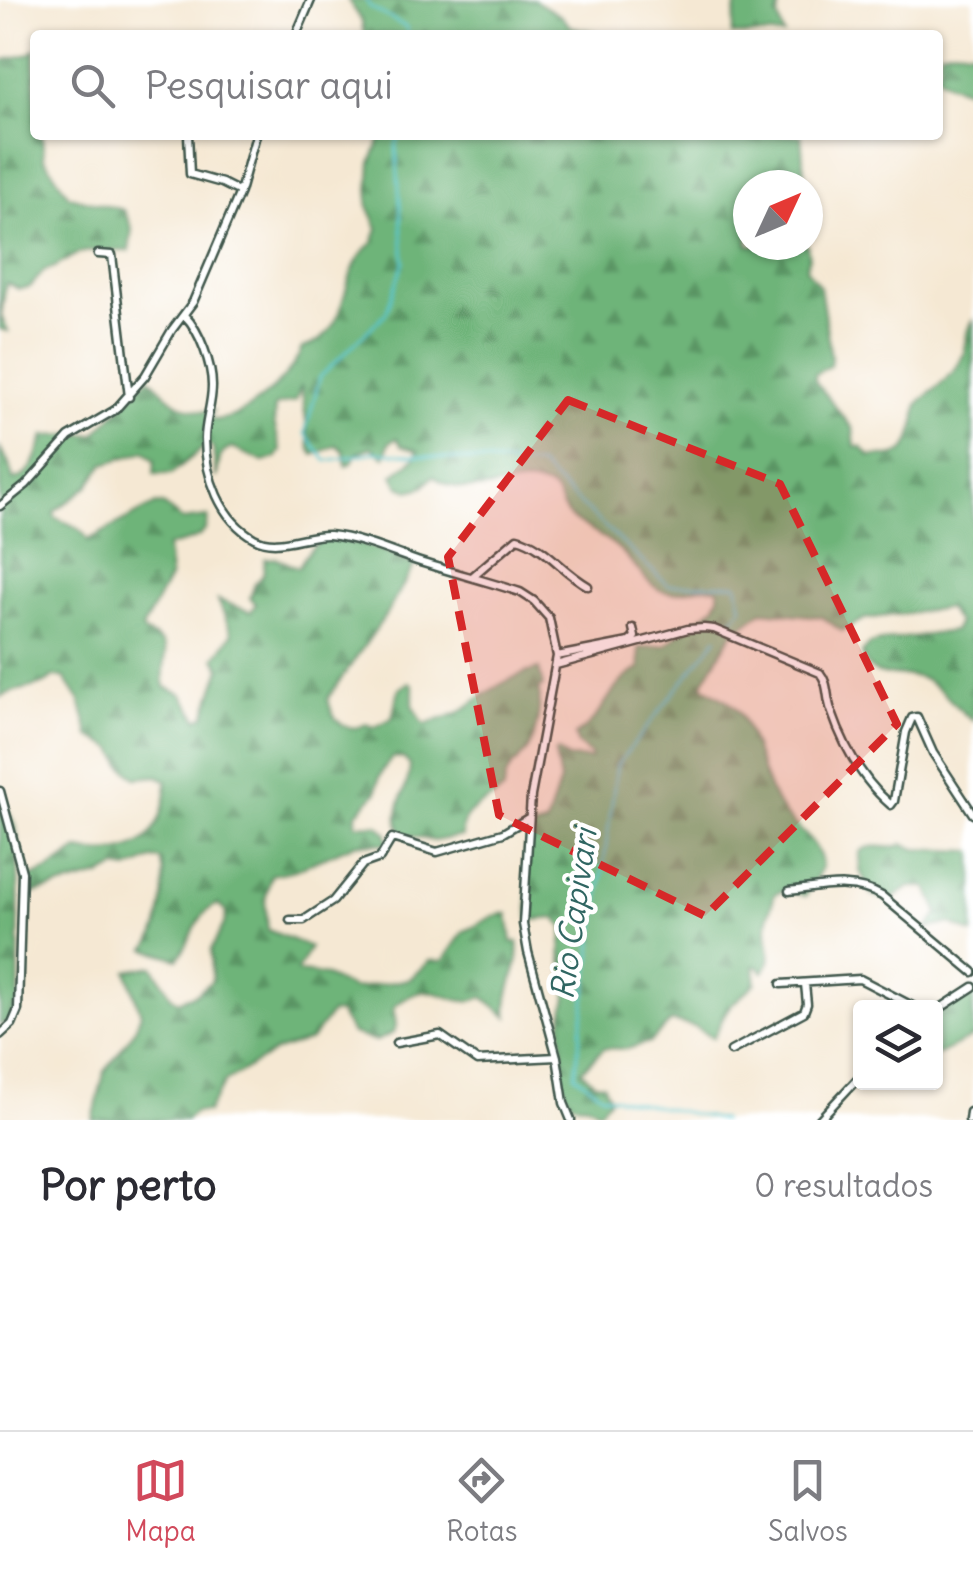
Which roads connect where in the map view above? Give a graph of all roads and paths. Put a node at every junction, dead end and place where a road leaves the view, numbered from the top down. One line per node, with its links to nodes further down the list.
1 (311, 0): 2 (street)
2 (298, 30)
3 (188, 140): 5 (street)
4 (255, 140): 5 (street)
5 (240, 192): 7 (street)
6 (98, 254): 8 (street)
7 (186, 316): 8 (street); 10 (street)
8 (129, 398): 9 (street)
9 (0, 506)
10 (472, 577): 11 (street); 13 (street)
11 (588, 586)
12 (633, 628): 13 (street)
13 (557, 656): 14 (street)
14 (556, 665): 16 (street); 17 (street)
15 (0, 790): 26 (street)
16 (973, 814)
17 (529, 818): 19 (street); 29 (street)
18 (790, 890): 20 (street)
19 (290, 920)
20 (973, 972)
21 (781, 984): 22 (street)
22 (805, 984): 24 (street); 28 (street)
23 (973, 987): 25 (street)
24 (901, 1000)
25 (943, 1006)
26 (0, 1035)
27 (396, 1043): 29 (street)
28 (731, 1051)
29 (557, 1057): 31 (street)
30 (853, 1084): 32 (street)
31 (571, 1120)
32 (819, 1120)

